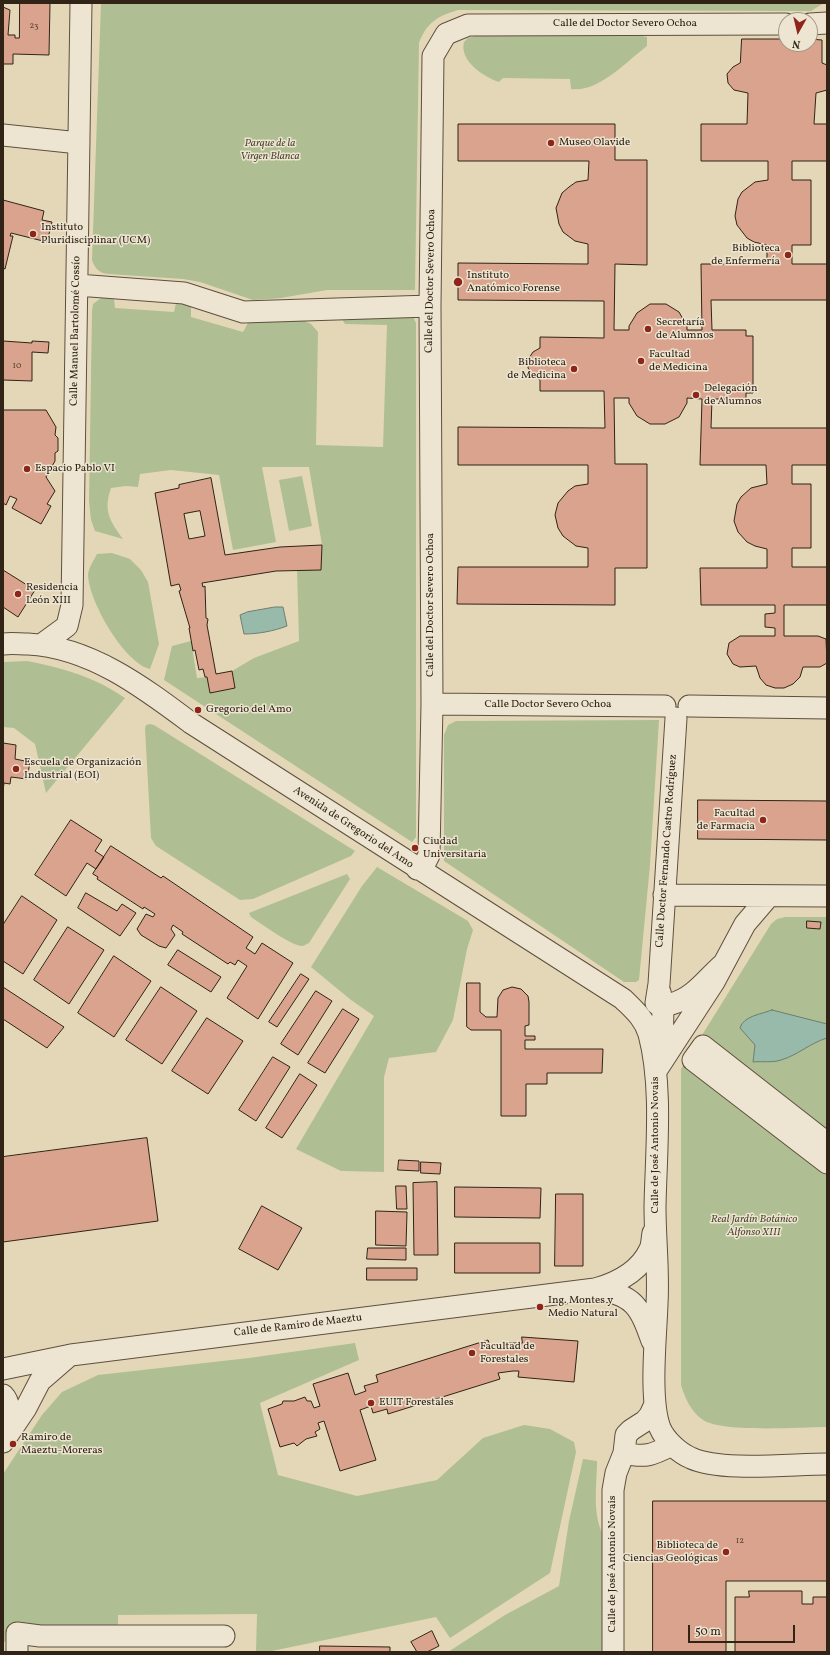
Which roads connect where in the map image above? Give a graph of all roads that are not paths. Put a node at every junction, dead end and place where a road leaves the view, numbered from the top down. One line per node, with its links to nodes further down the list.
1 (81, 3): 4 (street, Calle Manuel Bartolomé Cossío)
2 (778, 24): 6 (street, Calle del Doctor Severo Ochoa)
3 (3, 135): 4 (street)
4 (79, 143): 5 (street, Calle Manuel Bartolomé Cossío)
5 (77, 285): 6 (street); 8 (street, Calle Manuel Bartolomé Cossío)
6 (430, 306): 9 (street, Calle del Doctor Severo Ochoa)
7 (3, 644): 8 (street, Avenida de Gregorio del Amo)
8 (41, 645): 12 (street, Avenida de Gregorio del Amo)
9 (432, 704): 11 (street, Calle Doctor Severo Ochoa); 12 (street, Calle del Doctor Severo Ochoa)
10 (827, 708): 11 (street, Calle Doctor Severo Ochoa)
11 (677, 710): 13 (street, Calle Doctor Fernando Castro Rodríguez)
12 (417, 869): 18 (street, Avenida de Gregorio del Amo)
13 (664, 895): 14 (street); 17 (street, Calle Doctor Fernando Castro Rodríguez)
14 (768, 896): 15 (street); 16 (street, Calle de José Antonio Novais)
15 (827, 896)
16 (723, 964): 19 (street); 20 (street, Calle de José Antonio Novais)
17 (659, 984): 18 (street); 19 (street, Calle Doctor Fernando Castro Rodríguez)
18 (623, 1000): 20 (street, Avenida de Gregorio del Amo)
19 (663, 1006): 20 (street, Calle Doctor Fernando Castro Rodríguez)
20 (659, 1066): 23 (street, Calle de José Antonio Novais)
21 (827, 1143): 22 (street)
22 (827, 1163)
23 (655, 1223): 24 (street, Calle de Ramiro de Maeztu); 25 (street, Calle de José Antonio Novais)
24 (595, 1289): 25 (street, Calle de Ramiro de Maeztu); 26 (street, Calle de Ramiro de Maeztu)
25 (655, 1350): 29 (street, Calle de José Antonio Novais)
26 (71, 1354): 27 (street, Calle de Ramiro de Maeztu); 30 (street)
27 (3, 1369)
28 (3, 1395): 30 (street)
29 (655, 1404): 31 (street, Calle de José Antonio Novais); 32 (street, Calle de José Antonio Novais)
30 (6, 1437)
31 (672, 1445): 32 (street); 33 (street, Calle de José Antonio Novais)
32 (624, 1454): 36 (street, Calle de José Antonio Novais)
33 (827, 1464)
34 (224, 1636): 35 (street)
35 (17, 1652)
36 (614, 1652)

